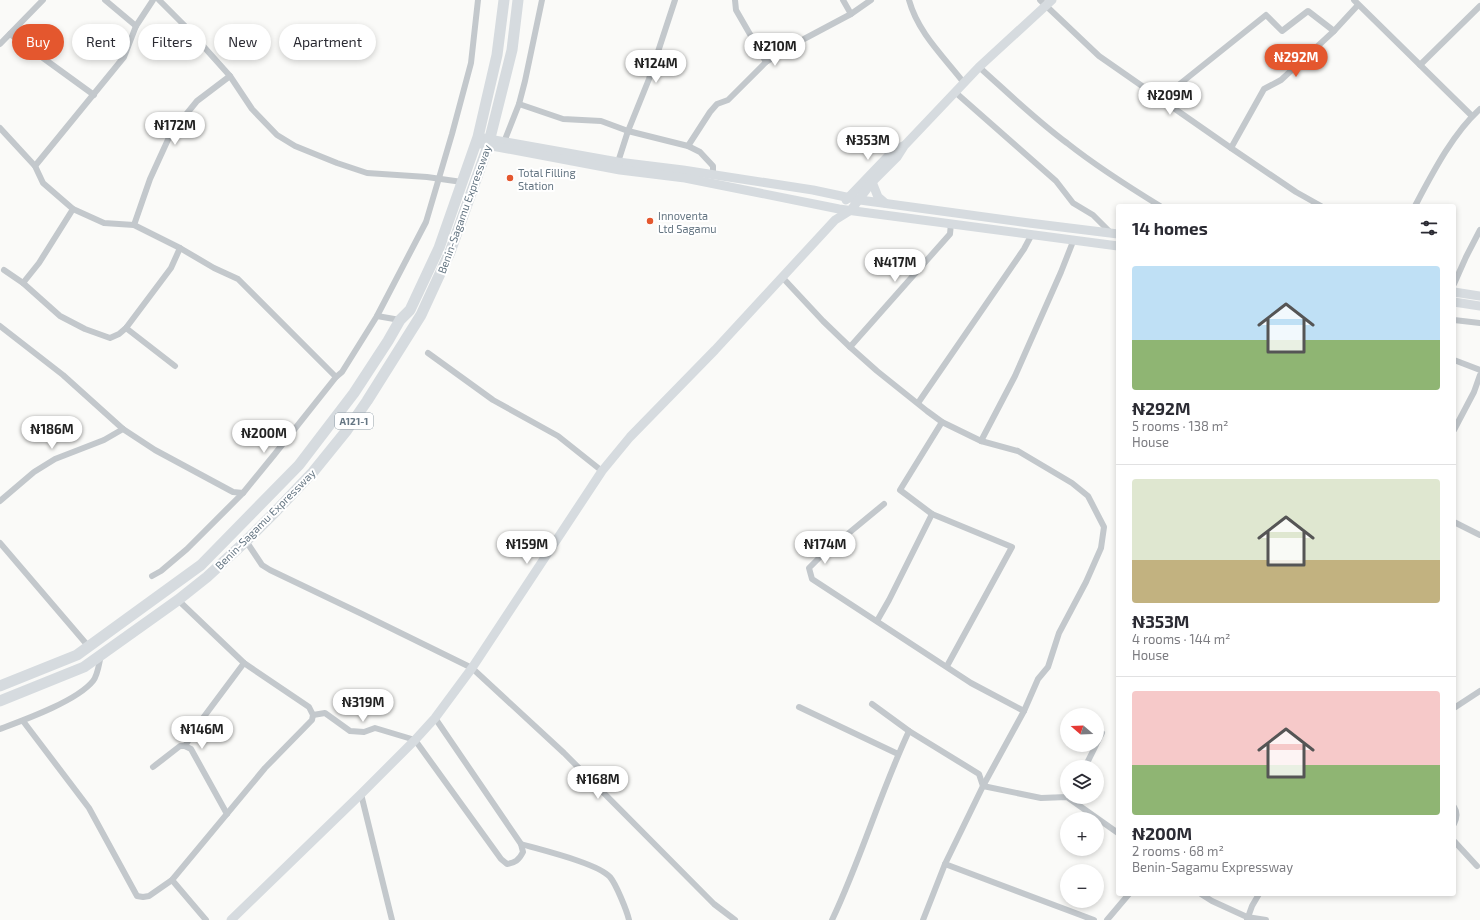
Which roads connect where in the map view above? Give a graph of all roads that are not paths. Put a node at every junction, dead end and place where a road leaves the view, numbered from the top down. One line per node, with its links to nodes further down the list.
1 (43, 0): 20 (street)
2 (104, 0): 18 (street)
3 (153, 0): 18 (street)
4 (159, 0): 25 (street)
5 (478, 0): 43 (street)
6 (504, 0): 35 (highway, Benin-Sagamu Expressway / A121-1)
7 (518, 0): 36 (highway, Benin-Sagamu Expressway / A121-1)
8 (542, 0): 30 (street)
9 (675, 0): 34 (street)
10 (735, 0): 22 (street)
11 (843, 0): 17 (street)
12 (871, 0): 17 (street)
13 (910, 0): 26 (street)
14 (1046, 2): 24 (main road); 29 (street)
15 (1356, 2): 19 (street); 23 (street)
16 (1480, 6): 23 (street)
17 (851, 14): 22 (street)
18 (136, 26): 28 (street)
19 (1334, 31): 29 (street); 39 (street)
20 (10, 34): 21 (street); 28 (street)
21 (0, 44)
22 (766, 62): 38 (street)
23 (1420, 65): 32 (street)
24 (980, 67): 26 (main road); 50 (street)
25 (230, 76): 43 (street); 58 (street)
26 (964, 83): 27 (main road)
27 (955, 92): 45 (main road); 61 (street)
28 (94, 95): 41 (street)
29 (1161, 99): 39 (street)
30 (519, 104): 34 (street); 37 (street)
31 (1480, 110): 32 (street)
32 (1472, 116): 52 (street)
33 (0, 128): 41 (street)
34 (628, 131): 38 (street); 40 (street)
35 (477, 140): 36 (main road); 44 (highway, Benin-Sagamu Expressway / A121-1)
36 (489, 142): 37 (main road); 53 (main road); 98 (highway, Benin-Sagamu Expressway / A121-1)
37 (504, 142): 40 (main road)
38 (688, 146): 42 (street)
39 (1231, 148): 51 (street)
40 (618, 162): 42 (main road)
41 (35, 166): 54 (street)
42 (713, 175): 46 (main road)
43 (438, 178): 44 (street); 73 (street)
44 (462, 182): 74 (highway, Benin-Sagamu Expressway / A121-1)
45 (868, 182): 46 (main road); 47 (main road); 48 (main road); 49 (main road)
46 (832, 195): 47 (main road)
47 (848, 198): 48 (main road); 53 (main road)
48 (860, 200): 49 (main road); 55 (main road)
49 (885, 203): 61 (main road)
50 (1157, 204)
51 (1317, 204)
52 (1416, 204)
53 (839, 208): 55 (main road); 56 (main road)
54 (73, 209): 58 (street); 68 (street)
55 (851, 210): 56 (main road); 57 (main road)
56 (835, 220): 66 (main road)
57 (951, 223): 60 (main road); 79 (street)
58 (134, 225): 64 (street)
59 (1480, 230): 67 (street)
60 (1032, 234): 62 (main road); 86 (street)
61 (1115, 234)
62 (1074, 239): 63 (main road); 90 (street)
63 (1116, 246)
64 (180, 248): 78 (street); 85 (street)
65 (4, 270): 68 (street)
66 (782, 276): 79 (street); 91 (main road)
67 (1456, 280)
68 (23, 283): 78 (street)
69 (1456, 292): 70 (main road)
70 (1480, 296)
71 (1456, 302): 72 (main road)
72 (1480, 306)
73 (377, 316): 74 (street); 85 (street)
74 (400, 320): 103 (highway, Benin-Sagamu Expressway / A121-1)
75 (1456, 320): 76 (street)
76 (1480, 323)
77 (0, 326): 89 (street)
78 (126, 328): 82 (street)
79 (850, 347): 86 (street)
80 (428, 353): 91 (street)
81 (1456, 361): 83 (street)
82 (175, 366)
83 (1480, 370)
84 (1480, 375): 88 (street)
85 (336, 377): 92 (street)
86 (918, 403): 87 (street)
87 (942, 422): 90 (street); 95 (street)
88 (1456, 426)
89 (123, 429): 92 (street); 93 (street)
90 (981, 441): 114 (street)
91 (602, 471): 107 (main road)
92 (243, 493): 100 (street)
93 (0, 500)
94 (884, 504): 102 (street)
95 (932, 514): 102 (street); 106 (street)
96 (1456, 523): 97 (street)
97 (1480, 536)
98 (246, 541): 101 (highway, Benin-Sagamu Expressway / A121-1); 107 (street)
99 (1, 548): 103 (street)
100 (152, 576)
101 (178, 600): 104 (highway, Benin-Sagamu Expressway / A121-1); 105 (street)
102 (877, 621): 106 (street)
103 (89, 647): 108 (highway, Benin-Sagamu Expressway / A121-1)
104 (102, 655): 110 (highway, Benin-Sagamu Expressway / A121-1); 117 (street)
105 (244, 663): 115 (street); 121 (street)
106 (947, 666): 114 (street)
107 (472, 668): 116 (main road); 145 (street)
108 (0, 686)
109 (1480, 691): 113 (street)
110 (0, 701)
111 (872, 704): 119 (street)
112 (799, 707): 122 (street)
113 (1456, 707)
114 (1024, 712): 124 (street)
115 (313, 715): 120 (street); 129 (street)
116 (435, 718): 120 (main road); 133 (street)
117 (23, 721): 118 (street); 136 (street)
118 (0, 729)
119 (909, 731): 122 (street); 124 (street)
120 (415, 740): 125 (main road); 133 (street)
121 (185, 746): 123 (street); 129 (street)
122 (898, 754): 146 (street)
123 (153, 767)
124 (983, 786): 126 (street); 134 (street)
125 (361, 794): 142 (main road); 143 (street)
126 (1060, 797)
127 (1077, 804): 131 (street)
128 (1456, 811): 130 (street)
129 (226, 814): 136 (street)
130 (1456, 821)
131 (1116, 832)
132 (1456, 843): 135 (street)
133 (520, 844): 144 (street)
134 (945, 864): 147 (street); 148 (street)
135 (1477, 866)
136 (172, 880): 141 (street)
137 (1127, 896): 149 (street)
138 (1204, 896): 140 (street)
139 (1258, 896): 140 (street)
140 (1247, 918): 150 (street)
141 (206, 920)
142 (231, 920)
143 (392, 920)
144 (629, 920)
145 (735, 920)
146 (832, 920)
147 (922, 920)
148 (1094, 920)
149 (1107, 920)
150 (1266, 920)

